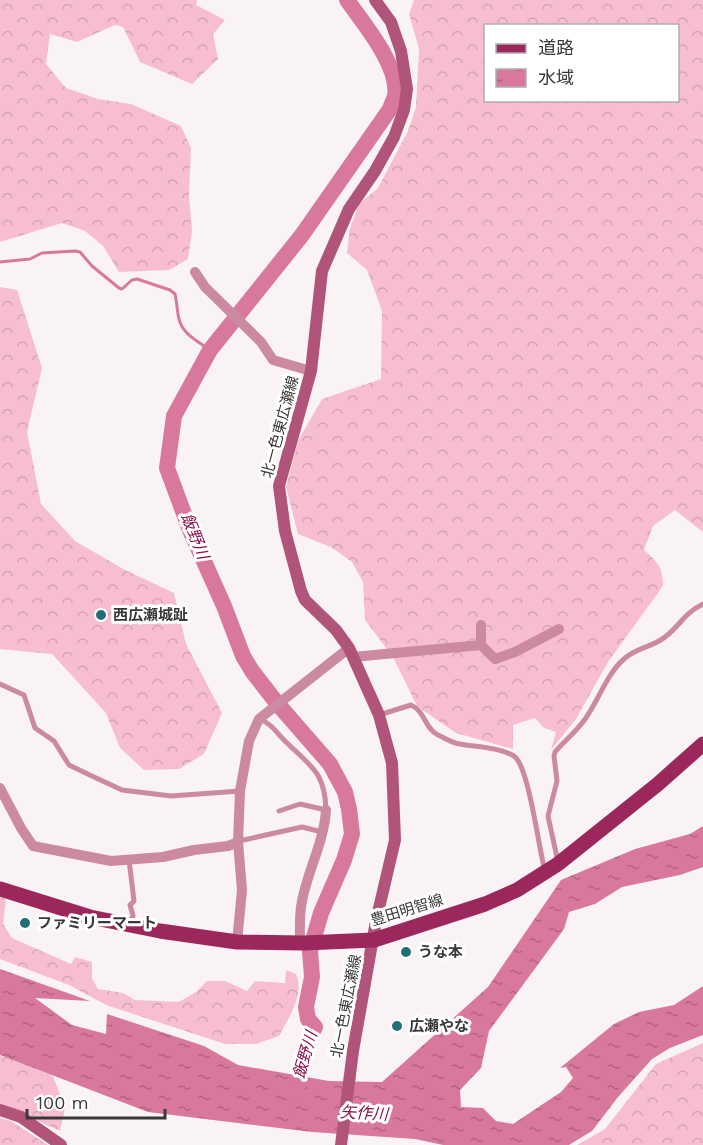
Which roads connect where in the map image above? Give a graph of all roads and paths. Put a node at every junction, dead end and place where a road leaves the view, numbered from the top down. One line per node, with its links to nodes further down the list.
1 (375, 0): 3 (main road, 北一色東広瀬線)
2 (195, 272): 3 (street)
3 (311, 371): 8 (main road, 北一色東広瀬線)
4 (703, 604): 20 (lane)
5 (481, 625): 7 (street)
6 (559, 629): 7 (street)
7 (481, 645): 8 (street)
8 (351, 653): 10 (main road, 北一色東広瀬線); 11 (street)
9 (0, 684): 14 (lane)
10 (379, 715): 20 (lane); 23 (main road, 北一色東広瀬線)
11 (263, 716): 14 (street); 15 (lane)
12 (703, 744): 20 (main road, 豊田明智線)
13 (0, 788): 19 (street)
14 (240, 791): 18 (street)
15 (326, 810): 16 (lane); 17 (street)
16 (279, 811)
17 (322, 832): 18 (lane); 25 (street)
18 (238, 842): 19 (street); 24 (street)
19 (129, 860): 22 (lane)
20 (552, 868): 23 (main road, 豊田明智線)
21 (0, 890): 22 (main road, 豊田明智線)
22 (131, 925): 24 (main road, 豊田明智線)
23 (374, 940): 25 (main road, 豊田明智線); 28 (main road, 北一色東広瀬線)
24 (237, 942): 25 (main road, 豊田明智線)
25 (302, 943)
26 (0, 1110): 27 (main road)
27 (61, 1145)
28 (341, 1145)

